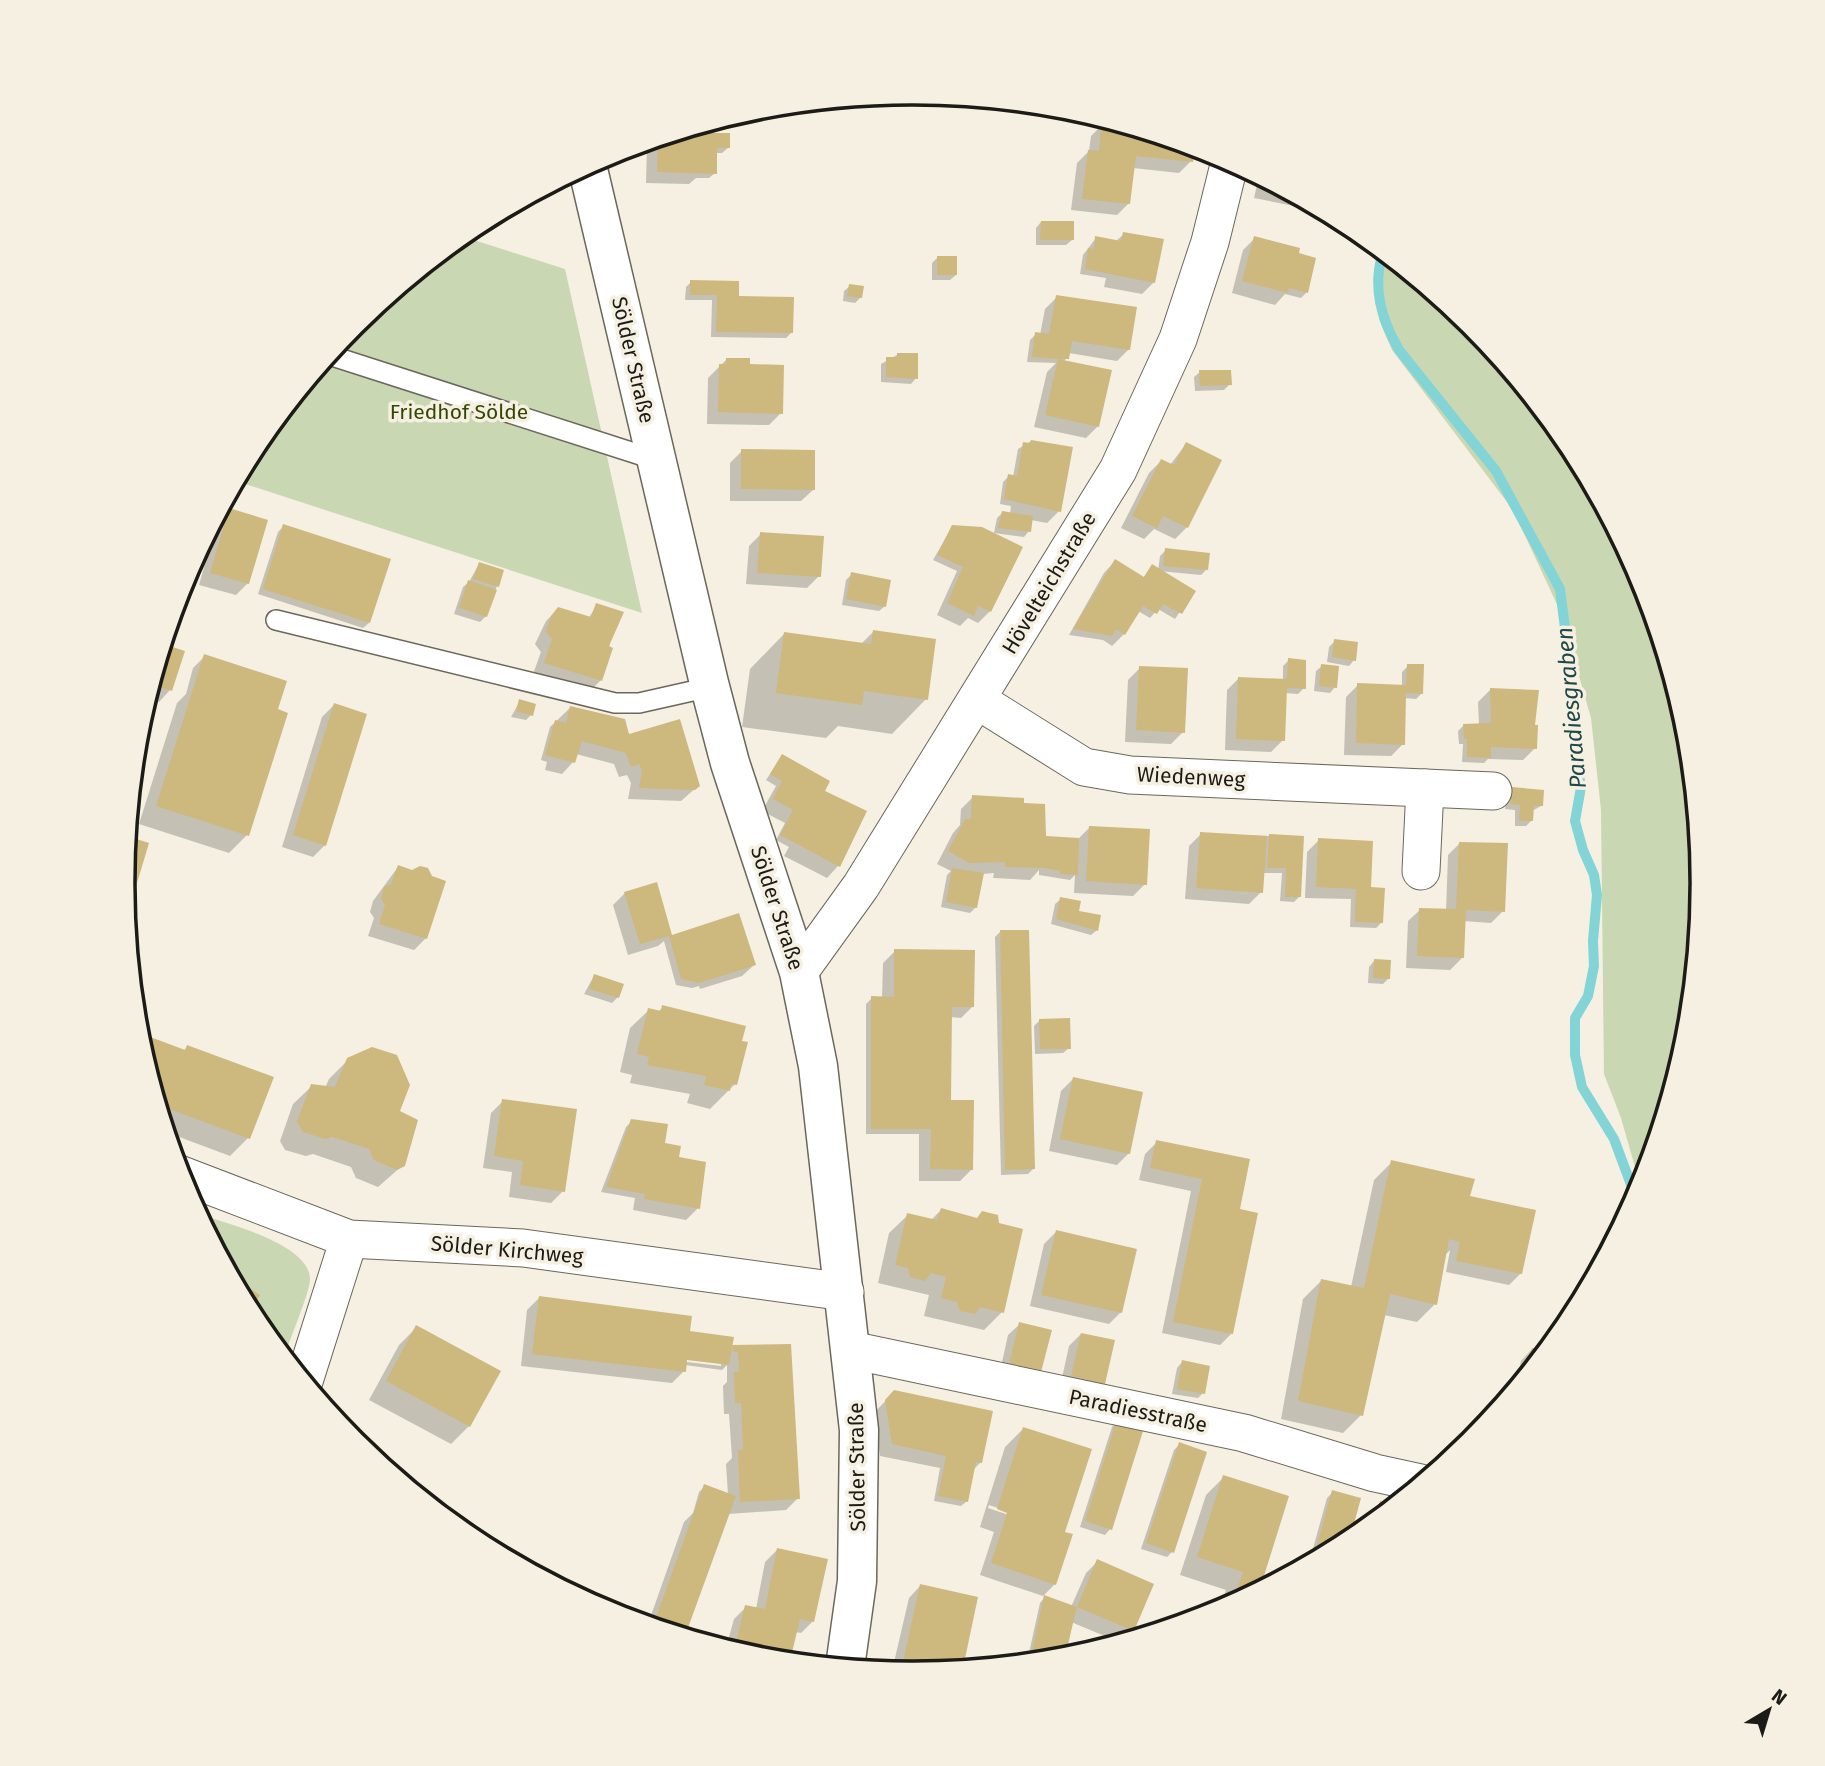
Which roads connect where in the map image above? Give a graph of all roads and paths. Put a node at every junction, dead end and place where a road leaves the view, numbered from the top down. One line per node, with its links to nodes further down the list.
1 (1227, 172): 7 (street, Hövelteichstraße)
2 (589, 175): 4 (main road, Sölder Straße)
3 (339, 358): 4 (lane)
4 (656, 460): 6 (main road, Sölder Straße)
5 (276, 620): 6 (lane)
6 (710, 687): 11 (main road, Sölder Straße)
7 (978, 700): 8 (street, Wiedenweg); 11 (street, Hövelteichstraße)
8 (1425, 788): 9 (street, Wiedenweg); 10 (street)
9 (1493, 791)
10 (1421, 871)
11 (799, 972): 14 (main road, Sölder Straße)
12 (193, 1180): 13 (street, Sölder Kirchweg)
13 (349, 1239): 14 (street, Sölder Kirchweg); 16 (street)
14 (845, 1292): 15 (main road, Sölder Straße)
15 (851, 1350): 17 (street, Paradiesstraße); 18 (main road, Sölder Straße)
16 (307, 1371)
17 (1410, 1481)
18 (846, 1657)

